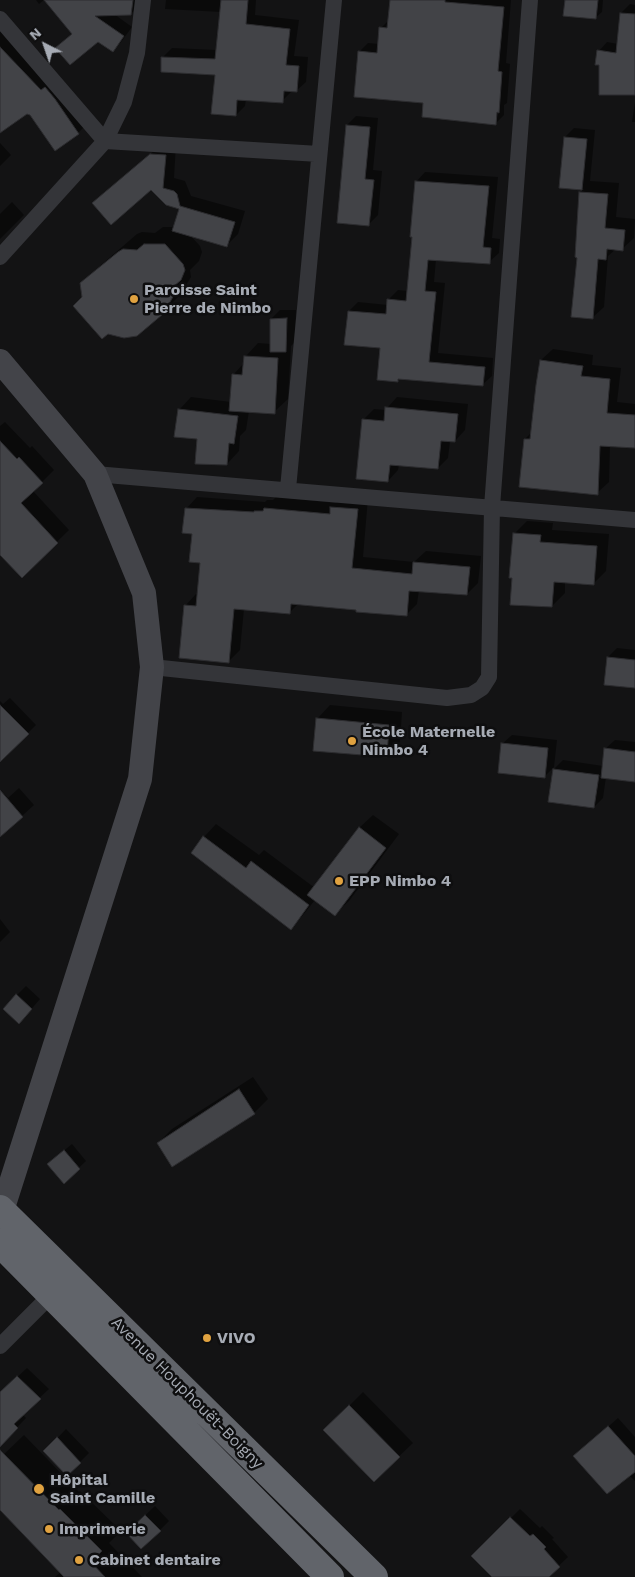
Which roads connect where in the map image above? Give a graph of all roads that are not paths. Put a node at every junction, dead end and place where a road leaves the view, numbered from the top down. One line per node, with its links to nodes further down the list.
1 (143, 0): 5 (street)
2 (334, 0): 6 (street)
3 (530, 0): 11 (street)
4 (0, 18): 5 (street)
5 (105, 141): 6 (street); 7 (street)
6 (319, 154): 10 (street)
7 (0, 257)
8 (0, 362): 9 (street)
9 (95, 474): 10 (street); 13 (street)
10 (288, 489): 11 (street)
11 (492, 507): 12 (street); 13 (street)
12 (635, 520)
13 (152, 667): 14 (street)
14 (1, 1213): 19 (highway, Avenue Houphouët-Boigny)
15 (0, 1243): 16 (highway, Avenue Houphouët-Boigny)
16 (51, 1296): 17 (street); 18 (highway, Avenue Houphouët-Boigny)
17 (0, 1346)
18 (330, 1577)
19 (374, 1577)

